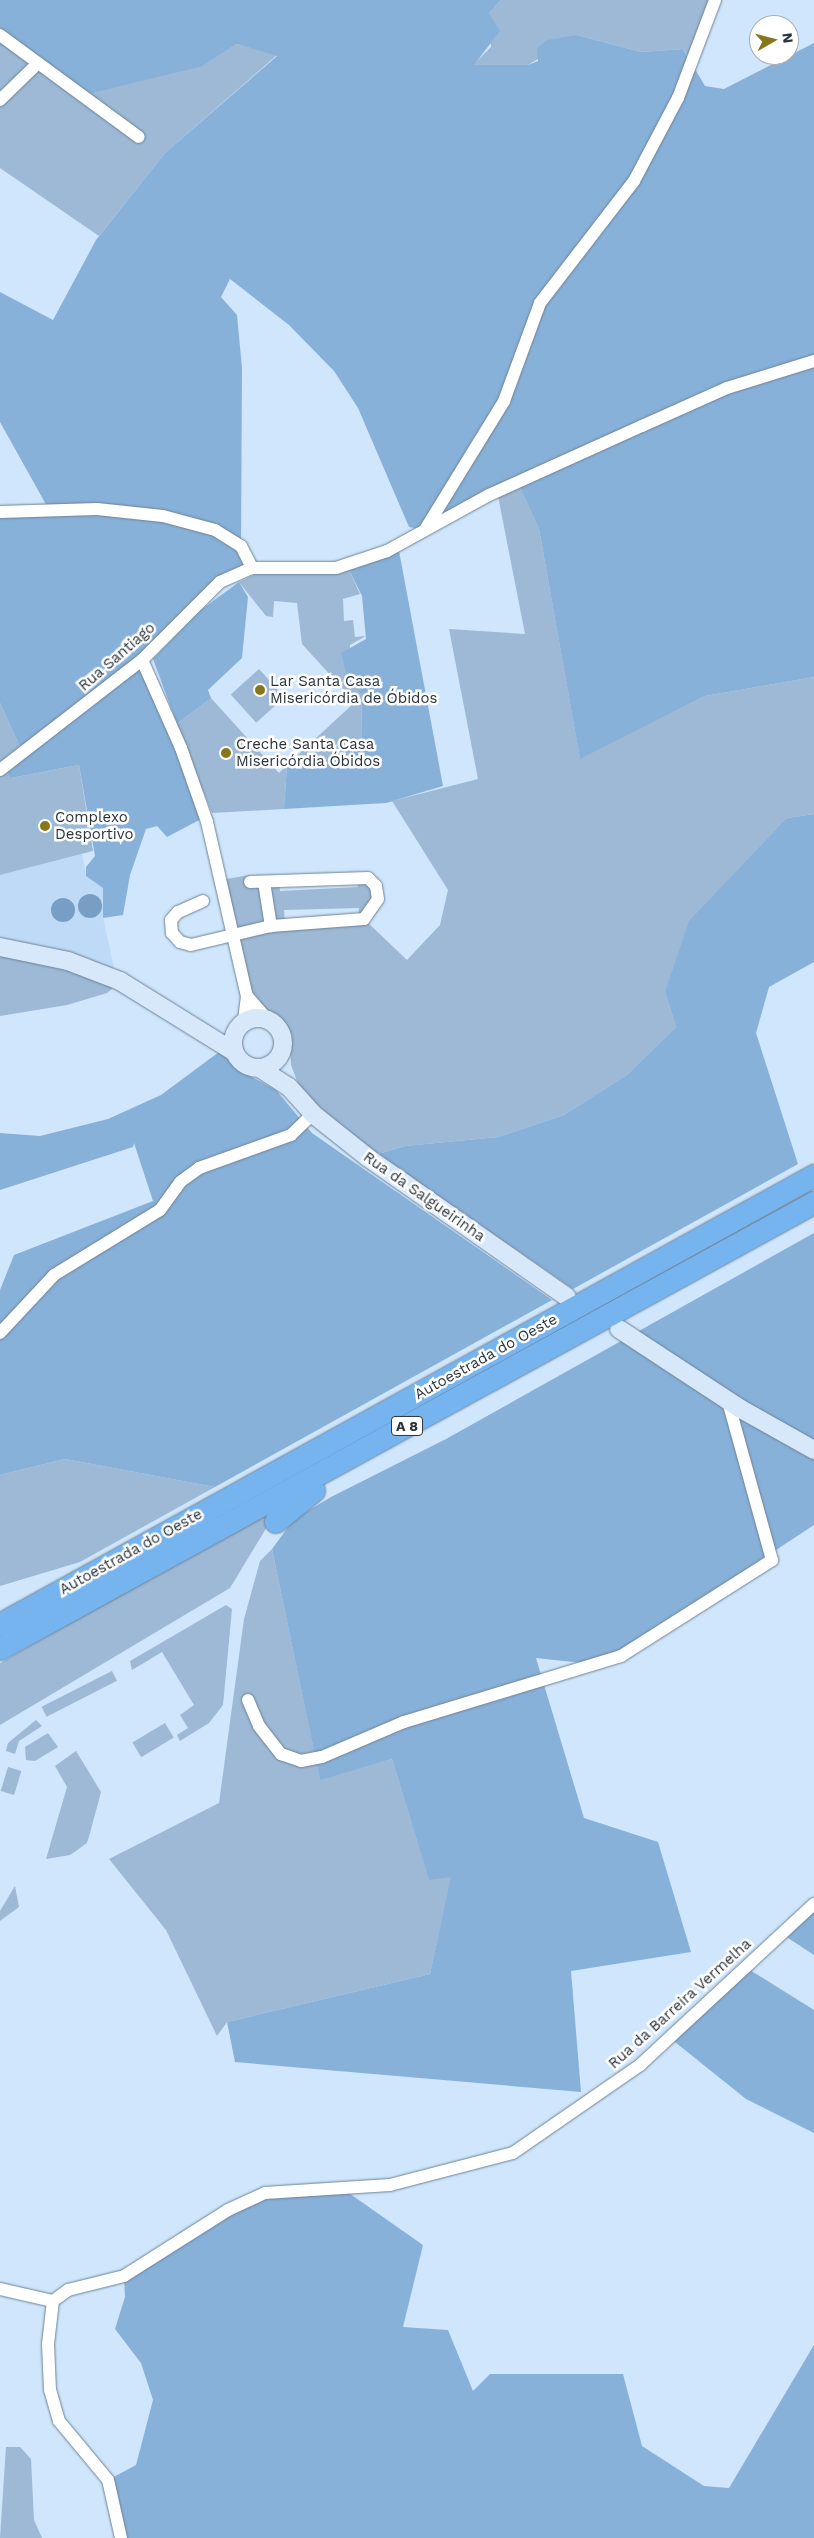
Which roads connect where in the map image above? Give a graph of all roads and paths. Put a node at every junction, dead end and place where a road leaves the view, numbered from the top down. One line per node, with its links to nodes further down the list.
1 (715, 0): 8 (street)
2 (0, 36): 3 (street)
3 (37, 64): 4 (street); 5 (street)
4 (0, 100)
5 (139, 137)
6 (814, 361): 8 (street)
7 (0, 512): 9 (street)
8 (425, 530): 9 (street)
9 (252, 568): 10 (street, Rua Santiago)
10 (142, 660): 11 (street, Rua Santiago); 16 (street)
11 (0, 770)
12 (250, 882): 13 (street)
13 (264, 882): 15 (street); 15 (street)
14 (203, 902): 16 (street)
15 (271, 926): 16 (street)
16 (232, 932): 18 (street)
17 (0, 947): 21 (street)
18 (247, 996): 19 (street); 20 (street)
19 (267, 1019): 20 (street); 23 (street)
20 (240, 1026): 21 (street); 22 (street)
21 (213, 1036): 22 (street)
22 (233, 1051): 24 (street)
23 (279, 1057): 24 (street); 25 (street, Rua da Salgueirinha)
24 (261, 1068): 25 (street, Rua da Salgueirinha)
25 (289, 1087): 26 (street, Rua da Salgueirinha)
26 (313, 1114): 29 (street, Rua da Salgueirinha); 31 (street)
27 (814, 1176): 36 (highway, Autoestrada do Oeste / A 8)
28 (814, 1203): 32 (highway, Autoestrada do Oeste / A 8)
29 (567, 1297)
30 (619, 1330): 33 (street)
31 (0, 1333)
32 (487, 1382): 35 (highway); 39 (highway, Autoestrada do Oeste / A 8)
33 (728, 1401): 34 (street); 40 (street)
34 (814, 1450)
35 (276, 1522)
36 (113, 1562): 37 (highway); 38 (highway, Autoestrada do Oeste / A 8)
37 (0, 1610)
38 (0, 1625)
39 (0, 1650)
40 (248, 1700)
41 (814, 1904): 43 (street, Rua da Barreira Vermelha)
42 (0, 2288): 43 (street)
43 (53, 2301): 44 (street)
44 (121, 2538)

